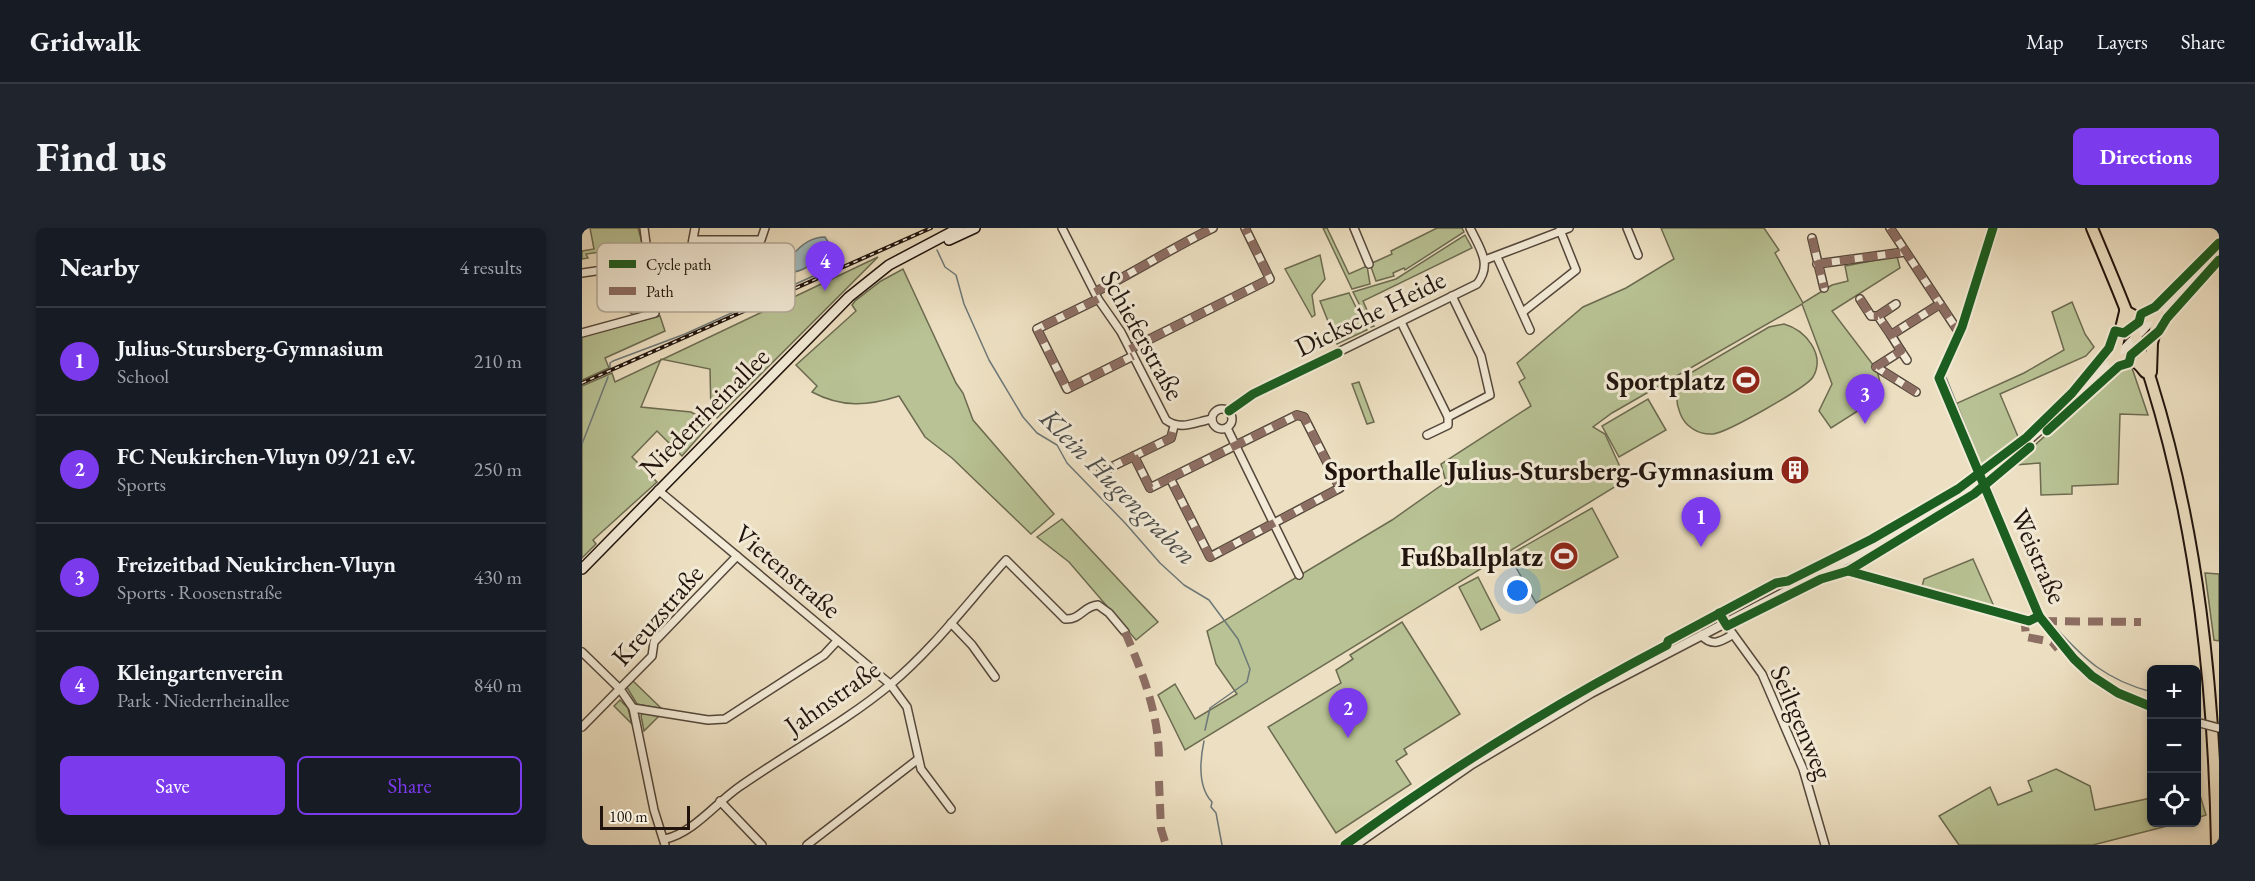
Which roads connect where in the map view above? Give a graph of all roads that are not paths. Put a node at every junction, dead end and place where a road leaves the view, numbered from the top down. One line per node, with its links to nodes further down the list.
1 (644, 228): 19 (street)
2 (695, 228): 18 (street)
3 (765, 228): 18 (street)
4 (959, 228): 30 (main road, Niederrheinallee)
5 (975, 228): 30 (main road, Niederrheinallee)
6 (1062, 228): 32 (street, Schieferstraße)
7 (1213, 228): 32 (street)
8 (1245, 228): 49 (street)
9 (1355, 228): 26 (street)
10 (1470, 228): 25 (street)
11 (1569, 228): 16 (street)
12 (1627, 228): 23 (street)
13 (1890, 228): 21 (street)
14 (1993, 228): 44 (street)
15 (2092, 228): 38 (main road)
16 (1560, 230): 24 (street); 37 (street)
17 (1812, 238): 27 (street)
18 (693, 240): 20 (street)
19 (647, 243)
20 (692, 243)
21 (1905, 252): 27 (street); 36 (street)
22 (2219, 252): 40 (street)
23 (1638, 255)
24 (1497, 257): 25 (street); 37 (street)
25 (1485, 260): 33 (street, Dicksche Heide)
26 (1369, 264)
27 (1817, 264): 31 (street)
28 (597, 271): 29 (street)
29 (582, 273)
30 (860, 288): 65 (main road, Niederrheinallee)
31 (1824, 288)
32 (1096, 295): 49 (street, Schieferstraße); 49 (street)
33 (1452, 296): 42 (street, Dicksche Heide); 55 (street)
34 (1860, 299): 41 (street)
35 (1896, 304): 41 (street)
36 (1940, 304): 44 (street); 46 (street)
37 (1524, 311): 43 (street)
38 (2126, 311): 40 (main road); 47 (main road); 51 (main road)
39 (655, 312): 45 (street)
40 (2159, 314): 47 (street); 52 (main road)
41 (1878, 316): 46 (street)
42 (1401, 322): 54 (street, Dicksche Heide); 55 (street)
43 (1530, 330)
44 (1958, 331): 64 (street, Weistraße)
45 (582, 332)
46 (1891, 335): 48 (street)
47 (2136, 338): 51 (street); 52 (main road)
48 (1901, 351): 50 (street); 53 (street)
49 (1131, 353): 57 (street, Schieferstraße)
50 (1907, 360)
51 (2113, 362): 52 (main road); 64 (street)
52 (2151, 381): 95 (main road)
53 (1917, 392)
54 (1229, 411): 56 (street, Dicksche Heide); 58 (street)
55 (1448, 417): 59 (street)
56 (1212, 419): 57 (street, Schieferstraße); 58 (street)
57 (1174, 426): 61 (street, Schieferstraße)
58 (1227, 428): 60 (street)
59 (1427, 435)
60 (1236, 446): 63 (street); 66 (street); 66 (street)
61 (1134, 456): 62 (street, Schieferstraße); 63 (street)
62 (1101, 472)
63 (1170, 478): 66 (street)
64 (1982, 481): 70 (street, Weistraße); 72 (street)
65 (658, 490): 67 (street, Vietenstraße); 68 (main road, Niederrheinallee)
66 (1274, 524): 69 (street)
67 (737, 556): 77 (street, Vietenstraße); 81 (street, Kreuzstraße)
68 (582, 569)
69 (1299, 575)
70 (2039, 616): 71 (street); 82 (street, Weistraße)
71 (2029, 621)
72 (1725, 622): 75 (street); 76 (street, Seiltgenweg)
73 (951, 623): 74 (street, Jahnstraße); 79 (street); 80 (street, Jahnstraße)
74 (1125, 632)
75 (1701, 635): 76 (street); 93 (street)
76 (1732, 635): 94 (street, Seiltgenweg)
77 (837, 641): 80 (street, Vietenstraße); 83 (street)
78 (582, 652): 81 (street)
79 (995, 677)
80 (890, 684): 87 (street, Vietenstraße); 88 (street, Jahnstraße)
81 (620, 689): 83 (street); 85 (street, Kreuzstraße)
82 (2147, 705)
83 (633, 708): 90 (street)
84 (2201, 723): 86 (street, bridge)
85 (582, 727)
86 (2219, 728)
87 (917, 760): 89 (street); 92 (street)
88 (720, 801): 90 (street, Jahnstraße); 91 (street)
89 (951, 809)
90 (665, 842)
91 (762, 845)
92 (807, 845)
93 (1355, 845)
94 (1825, 845)
95 (2217, 845)

